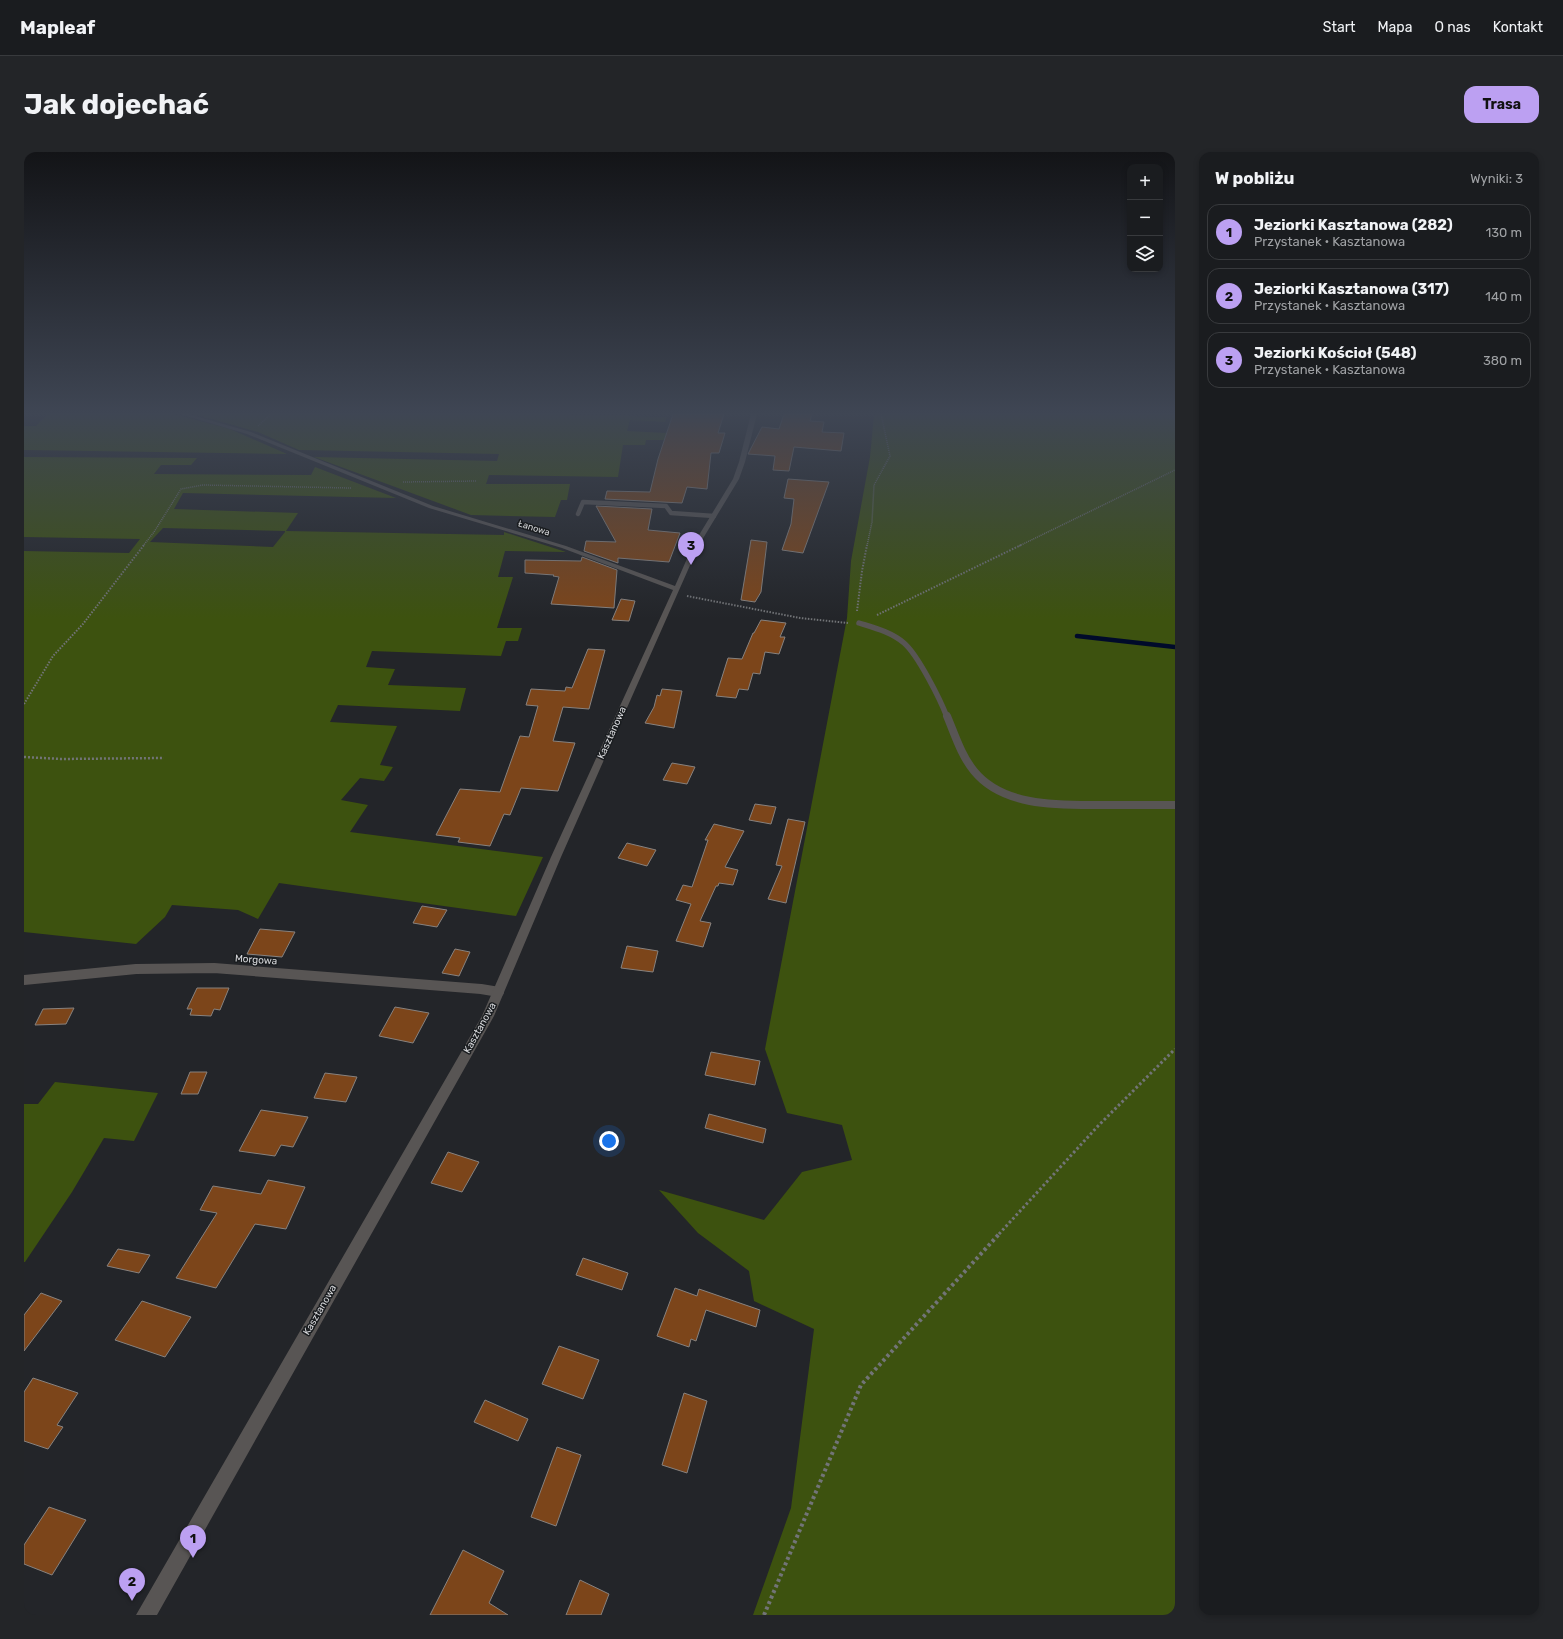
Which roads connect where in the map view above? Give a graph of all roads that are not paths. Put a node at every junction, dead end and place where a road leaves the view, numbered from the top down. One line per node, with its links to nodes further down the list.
1 (366, 482): 5 (street, Łanowa)
2 (733, 482): 4 (street, Kasztanowa)
3 (578, 514): 4 (lane)
4 (714, 516): 5 (street, Kasztanowa)
5 (675, 591): 9 (street, Kasztanowa)
6 (859, 624): 7 (lane)
7 (1175, 805)
8 (24, 980): 9 (lane, Morgowa)
9 (493, 991): 10 (street, Kasztanowa)
10 (146, 1615)

